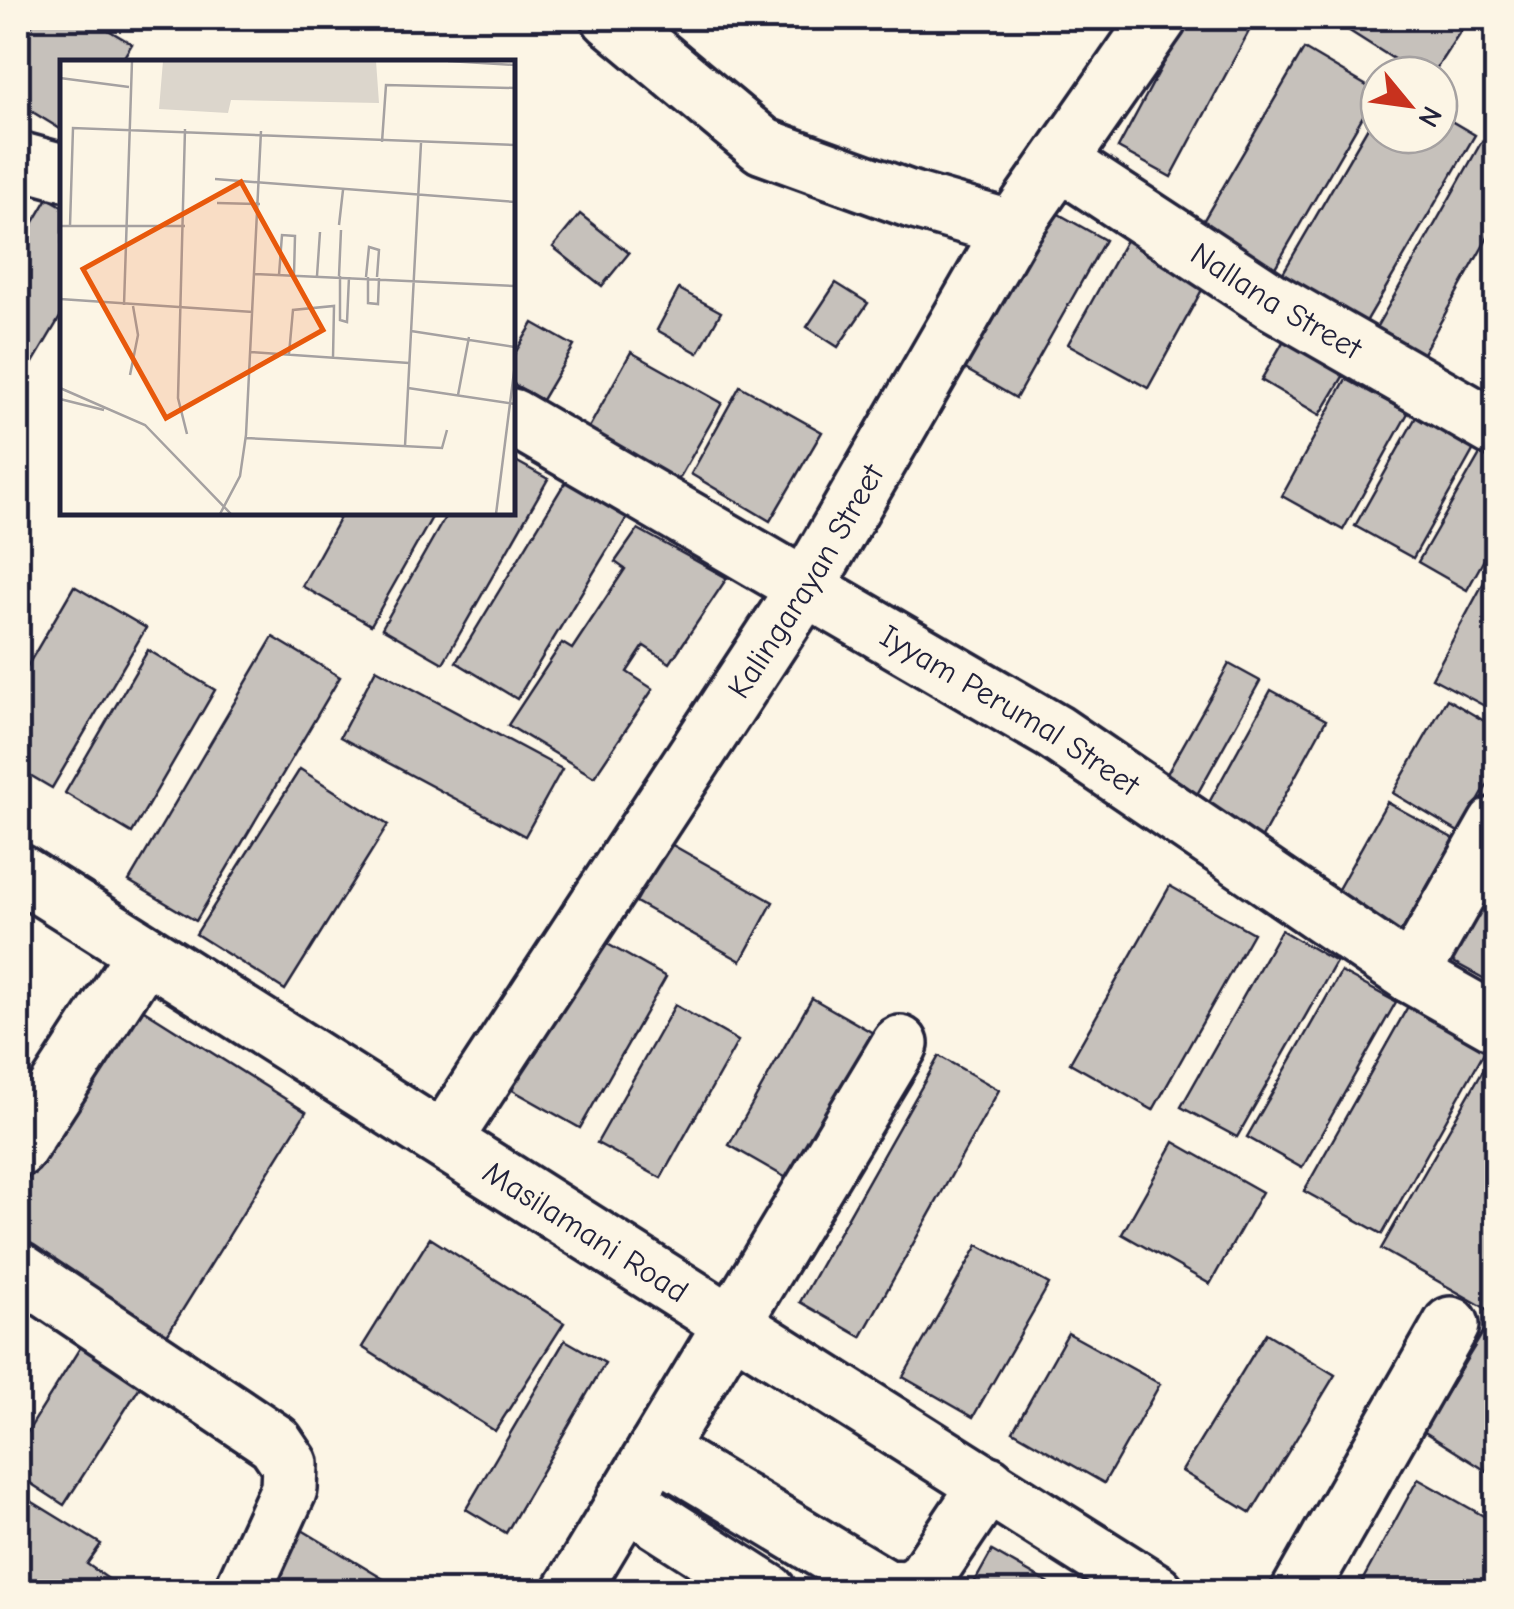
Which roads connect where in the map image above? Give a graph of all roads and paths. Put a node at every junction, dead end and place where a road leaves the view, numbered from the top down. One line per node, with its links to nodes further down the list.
1 (610, 18): 6 (street)
2 (1159, 18): 4 (street, Kalingarayan Street)
3 (18, 160): 5 (street)
4 (1062, 164): 6 (street, Kalingarayan Street); 8 (street, Nallana Street)
5 (60, 171)
6 (1012, 228): 9 (street, Kalingarayan Street)
7 (515, 419): 9 (street, Iyyam Perumal Street)
8 (1496, 429)
9 (807, 585): 13 (street, Iyyam Perumal Street); 16 (street, Kalingarayan Street)
10 (1496, 825): 13 (street)
11 (18, 872): 12 (street, Masilamani Road)
12 (146, 953): 16 (street, Masilamani Road); 17 (street)
13 (1411, 975): 14 (street, Iyyam Perumal Street)
14 (1496, 1023)
15 (900, 1044): 19 (street)
16 (444, 1139): 19 (street, Masilamani Road)
17 (18, 1148)
18 (18, 1270): 25 (street)
19 (731, 1321): 21 (street); 22 (street, Masilamani Road)
20 (1451, 1324): 29 (street)
21 (656, 1450): 22 (street); 23 (street)
22 (988, 1484): 24 (street, Masilamani Road)
23 (626, 1500): 26 (street); 27 (street)
24 (1095, 1575): 28 (street, Masilamani Road)
25 (242, 1592)
26 (571, 1592)
27 (768, 1592)
28 (1156, 1592)
29 (1298, 1592)

